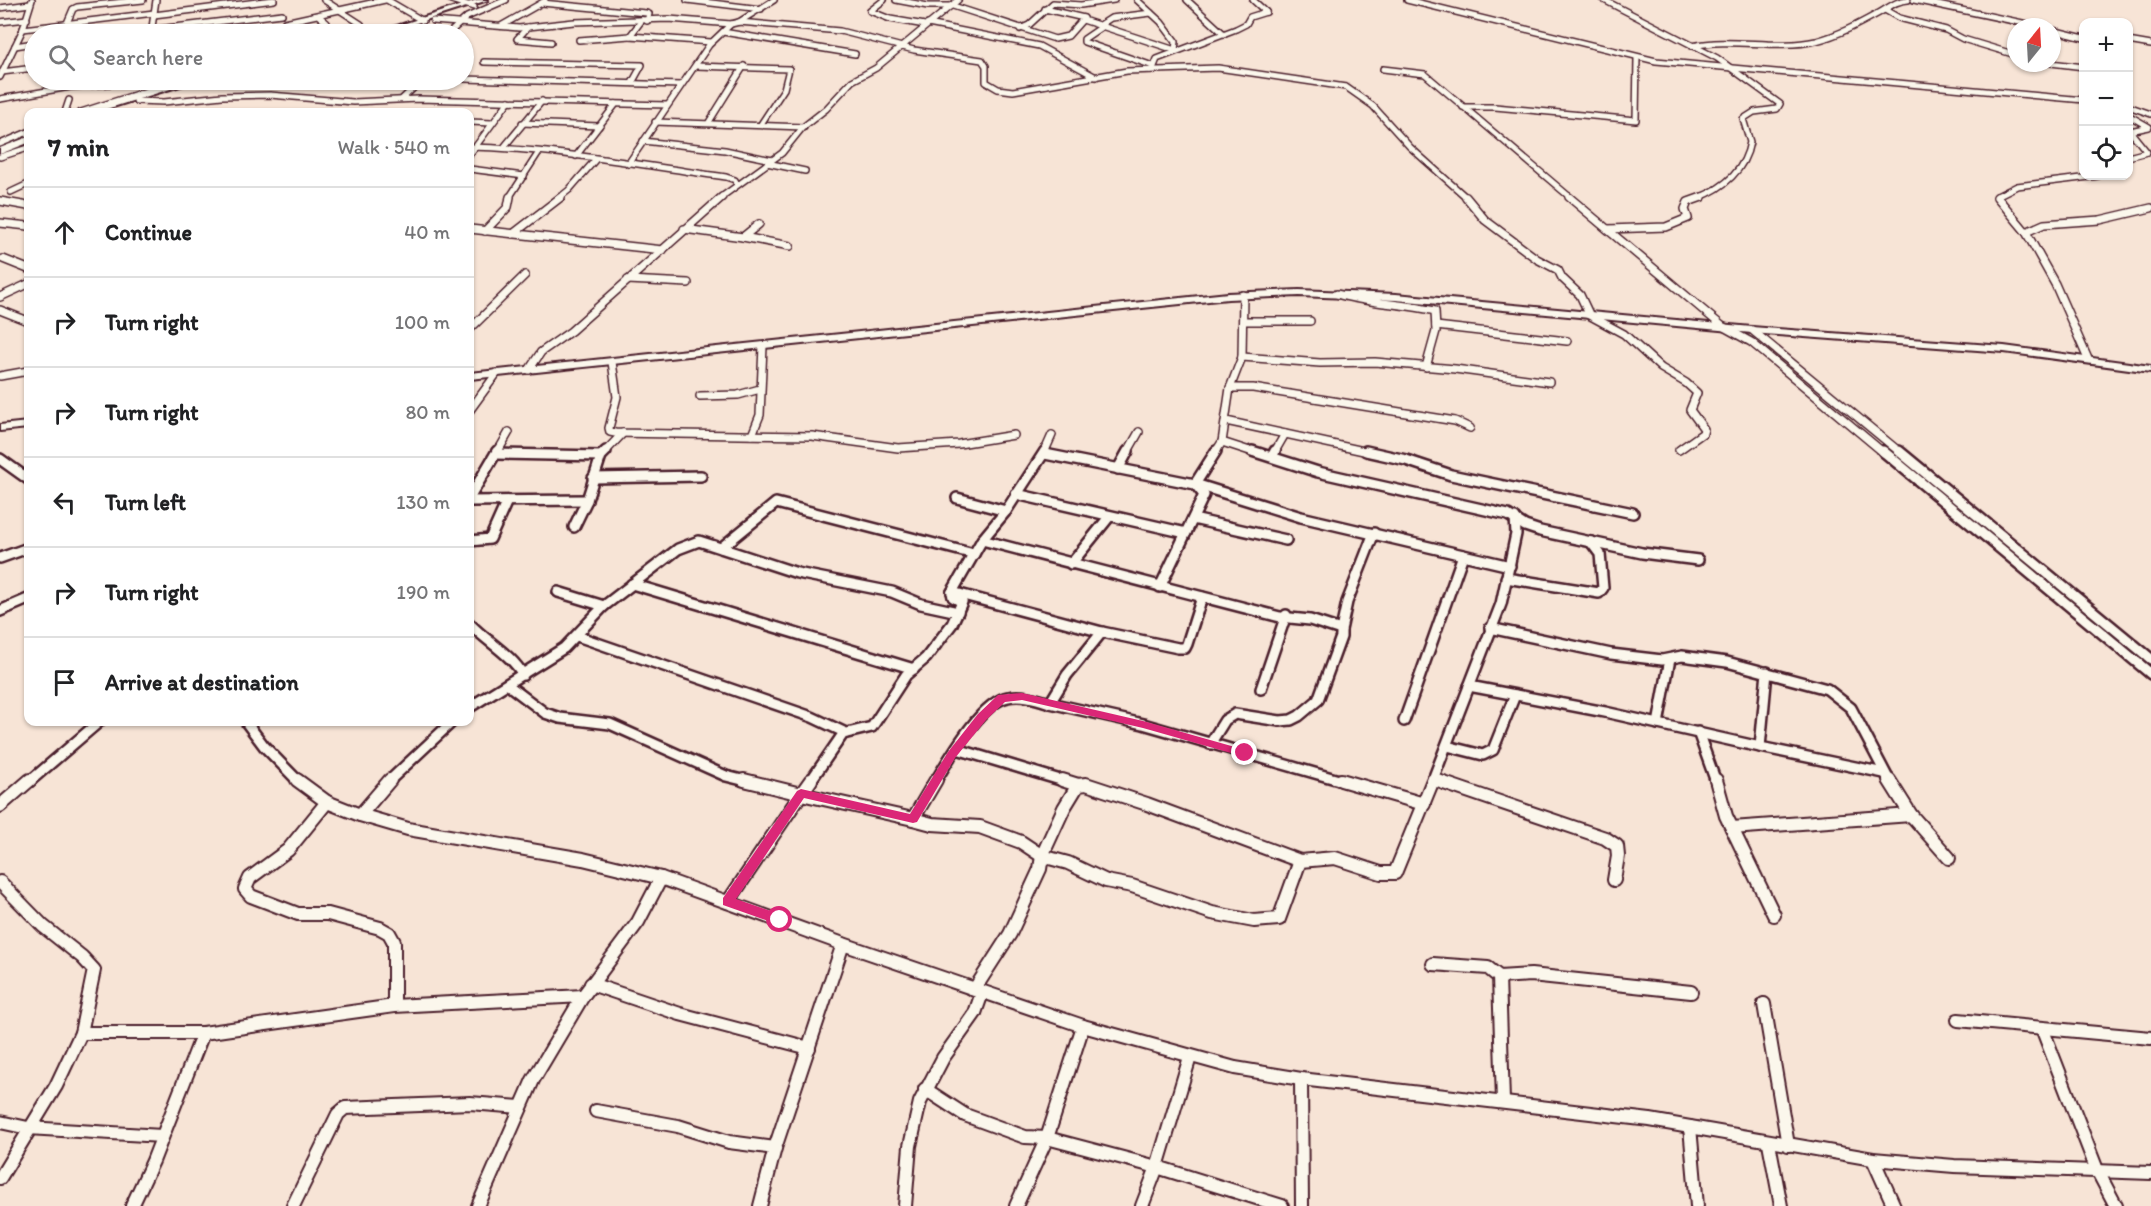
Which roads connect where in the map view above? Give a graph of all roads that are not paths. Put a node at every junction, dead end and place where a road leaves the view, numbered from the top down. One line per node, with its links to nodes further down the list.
1 (42, 0): 27 (street)
2 (143, 0): 51 (street)
3 (156, 0): 38 (street)
4 (274, 0): 38 (street); 39 (street)
5 (324, 0): 36 (street)
6 (386, 0): 36 (street); 46 (street)
7 (451, 0): 29 (street)
8 (484, 0): 29 (main road)
9 (491, 0): 29 (main road)
10 (506, 0): 61 (street)
11 (594, 0): 30 (street)
12 (687, 0): 33 (street)
13 (774, 0): 33 (street)
14 (884, 0): 64 (street)
15 (896, 0): 25 (street)
16 (958, 0): 31 (street)
17 (1114, 0): 26 (street)
18 (1137, 0): 37 (street)
19 (1187, 0): 73 (street)
20 (1253, 0): 73 (street)
21 (1407, 0): 90 (street)
22 (1604, 0): 84 (street)
23 (1908, 0): 35 (street)
24 (1914, 0): 45 (street)
25 (910, 1): 31 (street)
26 (1067, 1): 34 (street)
27 (31, 2): 32 (street); 41 (street)
28 (545, 2): 30 (street); 66 (street)
29 (471, 6): 46 (main road); 47 (main road)
30 (582, 6): 43 (street)
31 (951, 6): 42 (street); 64 (street)
32 (0, 8)
33 (761, 9): 50 (street)
34 (1045, 9): 44 (street); 69 (street)
35 (1885, 10): 84 (street); 87 (street)
36 (341, 12): 40 (street); 57 (street)
37 (1148, 12): 65 (street); 85 (street)
38 (154, 14): 51 (street); 54 (street)
39 (282, 14): 49 (street); 55 (street)
40 (320, 16): 49 (street); 56 (street)
41 (27, 19): 48 (street); 52 (street)
42 (990, 19): 69 (street); 70 (street)
43 (645, 20): 62 (street); 67 (street); 74 (street)
44 (1083, 20): 65 (street); 69 (street)
45 (2007, 20)
46 (423, 21): 58 (main road)
47 (433, 21): 59 (main road); 60 (street)
48 (0, 22)
49 (285, 22)
50 (739, 22): 62 (street); 83 (street)
51 (67, 23): 53 (street)
52 (25, 24)
53 (60, 24)
54 (152, 24)
55 (209, 24)
56 (327, 24)
57 (362, 24)
58 (412, 24)
59 (423, 24)
60 (452, 24)
61 (460, 24)
62 (731, 24): 71 (street)
63 (474, 25): 66 (street)
64 (927, 25): 70 (street); 83 (street)
65 (1101, 25): 85 (street); 97 (street)
66 (501, 26): 67 (street)
67 (528, 27): 77 (street)
68 (23, 29): 82 (street)
69 (1019, 29)
70 (971, 31): 101 (street)
71 (723, 32): 78 (street); 89 (street)
72 (2061, 32): 75 (street)
73 (1224, 34): 85 (street)
74 (630, 36): 76 (street); 78 (street)
75 (2079, 37)
76 (579, 40)
77 (551, 42)
78 (711, 42): 93 (street)
79 (2133, 42): 81 (street)
80 (24, 45): 82 (street)
81 (2151, 45)
82 (15, 46): 86 (street)
83 (901, 46): 101 (street); 134 (street)
84 (1692, 46): 96 (street)
85 (1175, 50): 97 (street)
86 (13, 52): 88 (street); 100 (street)
87 (2007, 52)
88 (0, 54)
89 (855, 54)
90 (1637, 58): 96 (street); 119 (street)
91 (484, 62): 103 (street)
92 (2061, 64): 95 (street)
93 (696, 66): 94 (street); 104 (street)
94 (744, 66): 129 (street); 132 (street)
95 (2079, 66)
96 (1728, 67): 114 (street); 167 (street)
97 (1153, 69): 101 (street); 185 (street)
98 (1383, 69): 119 (street)
99 (24, 70): 100 (street)
100 (1, 74)
101 (1096, 77)
102 (474, 79): 103 (street)
103 (632, 83): 104 (street)
104 (681, 86): 118 (street)
105 (52, 90): 110 (street)
106 (150, 90): 121 (street)
107 (162, 90): 122 (main road)
108 (172, 90): 115 (main road)
109 (411, 90): 111 (street)
110 (0, 99)
111 (402, 99): 113 (street); 115 (street)
112 (69, 100): 120 (street)
113 (509, 100): 116 (street); 130 (street)
114 (2079, 100)
115 (136, 101): 123 (main road)
116 (542, 101): 117 (street); 131 (street)
117 (616, 104): 118 (street); 133 (street)
118 (666, 105): 128 (street)
119 (1463, 107): 167 (street)
120 (66, 108)
121 (94, 108)
122 (103, 108)
123 (114, 108)
124 (2133, 108): 125 (street)
125 (2151, 114)
126 (2133, 118): 135 (street)
127 (474, 122): 130 (street)
128 (655, 122): 129 (street); 139 (street)
129 (709, 122): 132 (street)
130 (492, 123): 141 (street)
131 (522, 123): 133 (street); 143 (street)
132 (761, 124): 134 (street)
133 (599, 126): 147 (street)
134 (804, 126): 151 (street)
135 (2133, 130)
136 (2133, 135): 148 (street)
137 (24, 137): 140 (main road)
138 (24, 138): 145 (main road)
139 (642, 141): 151 (street); 152 (street)
140 (0, 145)
141 (474, 145)
142 (474, 147): 143 (street)
143 (504, 147): 146 (street)
144 (24, 149): 149 (street)
145 (0, 152)
146 (539, 152): 147 (street); 155 (street)
147 (576, 156): 150 (street)
148 (2133, 156)
149 (0, 157)
150 (596, 159): 152 (street); 171 (street)
151 (770, 162): 154 (street); 157 (street)
152 (628, 164): 157 (street)
153 (474, 170): 155 (street)
154 (805, 171)
155 (524, 176): 169 (street)
156 (2079, 178): 170 (street)
157 (737, 184): 166 (street)
158 (24, 186): 159 (street)
159 (11, 192)
160 (0, 201): 161 (street)
161 (24, 205)
162 (2151, 208): 170 (street)
163 (0, 223): 165 (street)
164 (759, 224): 172 (street)
165 (24, 226)
166 (684, 229): 172 (street); 174 (street)
167 (1608, 229): 192 (street)
168 (474, 230): 169 (street)
169 (485, 231): 171 (street)
170 (2026, 232): 197 (street)
171 (513, 234): 174 (street)
172 (743, 237): 173 (street)
173 (790, 246)
174 (663, 250): 178 (street)
175 (3, 258): 176 (street)
176 (24, 267)
177 (525, 275): 190 (street)
178 (628, 280): 179 (street); 201 (street)
179 (688, 284)
180 (24, 286): 183 (street)
181 (1337, 294): 182 (main road); 185 (main road); 191 (street)
182 (1243, 295): 188 (street); 195 (main road)
183 (0, 297)
184 (0, 310): 186 (street)
185 (1588, 314): 187 (main road)
186 (24, 319)
187 (1605, 319): 192 (main road); 225 (street)
188 (1243, 321): 189 (street); 196 (street)
189 (1310, 321)
190 (474, 325)
191 (1436, 326): 194 (street); 199 (street)
192 (1722, 326): 193 (main road); 205 (street)
193 (1752, 330): 197 (main road); 202 (street)
194 (1567, 341)
195 (763, 346): 198 (main road); 210 (street)
196 (1242, 357): 199 (street); 209 (street)
197 (2088, 359): 200 (main road)
198 (612, 362): 201 (main road); 219 (street)
199 (1426, 367): 208 (street)
200 (2151, 369)
201 (529, 370): 204 (main road)
202 (1803, 370): 205 (street); 278 (street)
203 (24, 372): 206 (street)
204 (497, 373): 207 (main road); 212 (street)
205 (1788, 373): 282 (street)
206 (0, 376)
207 (474, 376)
208 (1549, 382)
209 (1230, 388): 213 (street); 216 (street)
210 (760, 389): 211 (street); 221 (street)
211 (700, 396)
212 (474, 405)
213 (1226, 421): 220 (street); 224 (street)
214 (24, 425): 215 (main road)
215 (0, 428)
216 (1470, 428)
217 (509, 432): 226 (street)
218 (1139, 432): 231 (street)
219 (623, 433): 221 (street); 228 (street)
220 (1286, 434): 229 (street); 243 (street)
221 (752, 435): 222 (street)
222 (1014, 435)
223 (1052, 435): 227 (street)
224 (1222, 442): 229 (street); 235 (street)
225 (1679, 450)
226 (496, 454): 228 (street); 236 (street)
227 (1045, 454): 231 (street); 237 (street)
228 (601, 456): 234 (street)
229 (1272, 458): 245 (street)
230 (0, 459): 232 (street)
231 (1118, 469): 235 (street)
232 (24, 476)
233 (701, 476): 234 (street)
234 (593, 478): 240 (street)
235 (1195, 484): 246 (street); 249 (street)
236 (474, 492)
237 (1016, 494): 242 (street); 244 (street)
238 (957, 498): 242 (street)
239 (474, 499): 241 (street)
240 (587, 500): 241 (street); 247 (street)
241 (507, 501): 252 (street)
242 (1006, 511): 250 (street)
243 (1633, 513)
244 (1109, 517): 248 (street); 260 (street)
245 (1515, 518): 253 (street); 261 (street)
246 (1193, 519): 248 (street); 251 (street)
247 (574, 527)
248 (1186, 533): 264 (street)
249 (1374, 533): 257 (street); 275 (street)
250 (982, 540): 256 (street); 260 (street)
251 (1286, 540)
252 (474, 541)
253 (1591, 542): 259 (street); 262 (street)
254 (721, 548): 256 (street); 263 (street); 271 (street)
255 (24, 549): 258 (street)
256 (974, 554): 266 (street)
257 (1463, 555): 261 (street); 290 (street)
258 (0, 558)
259 (1698, 560)
260 (1071, 564): 264 (street)
261 (1510, 566): 262 (street)
262 (1506, 578): 274 (street)
263 (632, 585): 269 (street); 280 (street)
264 (1160, 587): 267 (street)
265 (558, 592): 269 (street)
266 (952, 592): 271 (street); 276 (street)
267 (1202, 597): 272 (street); 276 (street)
268 (24, 601): 270 (street)
269 (604, 606): 277 (street)
270 (0, 611)
271 (958, 612): 280 (street)
272 (1286, 615): 275 (street); 286 (street)
273 (474, 628): 283 (street)
274 (1490, 628): 279 (street); 285 (street)
275 (1341, 630): 297 (street)
276 (1102, 632): 288 (street)
277 (577, 636): 283 (street); 296 (street)
278 (2151, 658)
279 (1670, 659): 281 (street); 291 (street)
280 (914, 669): 296 (street)
281 (1767, 672): 299 (street); 301 (street)
282 (2151, 674)
283 (523, 675): 284 (street)
284 (508, 685): 289 (street); 304 (street)
285 (1469, 686): 287 (street); 298 (street)
286 (1261, 689)
287 (1515, 695): 291 (street); 298 (street)
288 (1050, 703): 297 (street); 300 (street)
289 (474, 705)
290 (1404, 721)
291 (1658, 724): 295 (street)
292 (94, 726): 307 (street)
293 (249, 726): 305 (street)
294 (448, 726): 308 (street)
295 (1698, 732): 299 (street); 311 (street)
296 (846, 733): 304 (street)
297 (1210, 744): 306 (street)
298 (1447, 746): 302 (street)
299 (1760, 747): 301 (street)
300 (957, 749): 303 (street); 310 (street)
301 (1884, 773): 309 (street)
302 (1434, 780): 306 (street); 316 (street)
303 (1078, 785): 312 (street); 314 (street)
304 (801, 794): 310 (street); 318 (street)
305 (327, 802): 308 (street); 328 (street)
306 (1424, 804): 314 (street)
307 (0, 806)
308 (360, 815): 315 (street)
309 (1911, 815): 311 (street); 313 (street)
310 (913, 819): 312 (street)
311 (1732, 828): 319 (street)
312 (1042, 856): 314 (street); 324 (street)
313 (1949, 858)
314 (1300, 861)
315 (661, 878): 318 (street); 323 (street)
316 (1614, 880)
317 (0, 882): 332 (street)
318 (728, 902): 320 (street)
319 (1774, 915)
320 (843, 944): 324 (street); 335 (street)
321 (1433, 964): 322 (street)
322 (1499, 977): 325 (street); 339 (street)
323 (591, 984): 326 (street); 335 (street)
324 (978, 991): 330 (street); 338 (street)
325 (1690, 993)
326 (583, 996): 328 (street); 340 (street)
327 (1764, 1004): 348 (street)
328 (394, 1006): 333 (street)
329 (1958, 1020): 331 (street)
330 (1083, 1026): 336 (street); 346 (street)
331 (2042, 1028): 334 (street); 352 (street)
332 (81, 1033): 333 (street); 344 (street)
333 (203, 1033): 345 (street)
334 (2151, 1038)
335 (809, 1048): 349 (street)
336 (1190, 1058): 337 (street); 351 (street)
337 (1301, 1079): 339 (street); 363 (street)
338 (925, 1089): 346 (street); 359 (street)
339 (1503, 1101): 343 (street)
340 (520, 1107): 356 (street); 357 (street)
341 (596, 1111): 349 (street)
342 (0, 1122): 344 (street)
343 (1690, 1127): 347 (street); 364 (street)
344 (28, 1128): 345 (street); 354 (street)
345 (162, 1136): 355 (street)
346 (1047, 1138): 351 (street); 360 (street)
347 (1769, 1143): 348 (street); 365 (street)
348 (1788, 1145): 350 (street)
349 (775, 1148): 358 (street)
350 (1873, 1159): 352 (street); 366 (street)
351 (1157, 1167): 361 (street); 362 (street)
352 (2097, 1170): 353 (street); 367 (street)
353 (2151, 1173)
354 (0, 1178)
355 (132, 1206)
356 (293, 1206)
357 (478, 1206)
358 (760, 1206)
359 (905, 1206)
360 (1016, 1206)
361 (1142, 1206)
362 (1282, 1206)
363 (1302, 1206)
364 (1697, 1206)
365 (1781, 1206)
366 (1894, 1206)
367 (2116, 1206)

